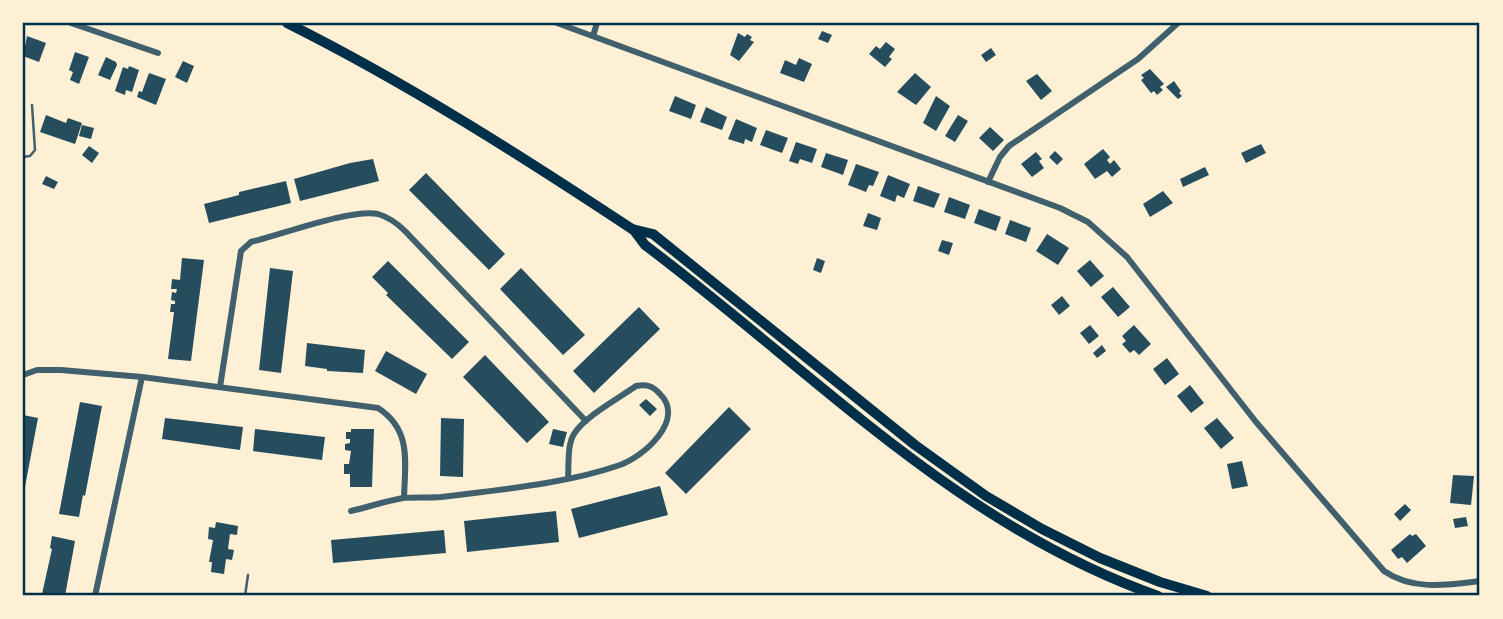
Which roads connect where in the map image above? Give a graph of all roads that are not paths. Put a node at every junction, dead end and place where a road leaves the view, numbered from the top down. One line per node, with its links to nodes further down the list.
1 (71, 23): 7 (street)
2 (287, 23): 11 (highway)
3 (557, 23): 6 (street)
4 (597, 23): 6 (street)
5 (1178, 23): 10 (street)
6 (593, 36): 10 (street)
7 (158, 53)
8 (32, 105): 9 (lane)
9 (23, 157)
10 (988, 182): 20 (street)
11 (632, 229): 23 (highway); 24 (highway)
12 (23, 375): 13 (street)
13 (142, 377): 14 (street); 21 (street)
14 (220, 387): 15 (street); 17 (street)
15 (586, 421): 16 (street); 16 (street)
16 (568, 478): 17 (street)
17 (404, 498): 18 (street)
18 (351, 511)
19 (248, 575): 22 (lane)
20 (1480, 580)
21 (95, 596)
22 (246, 596)
23 (1158, 596)
24 (1206, 596)

